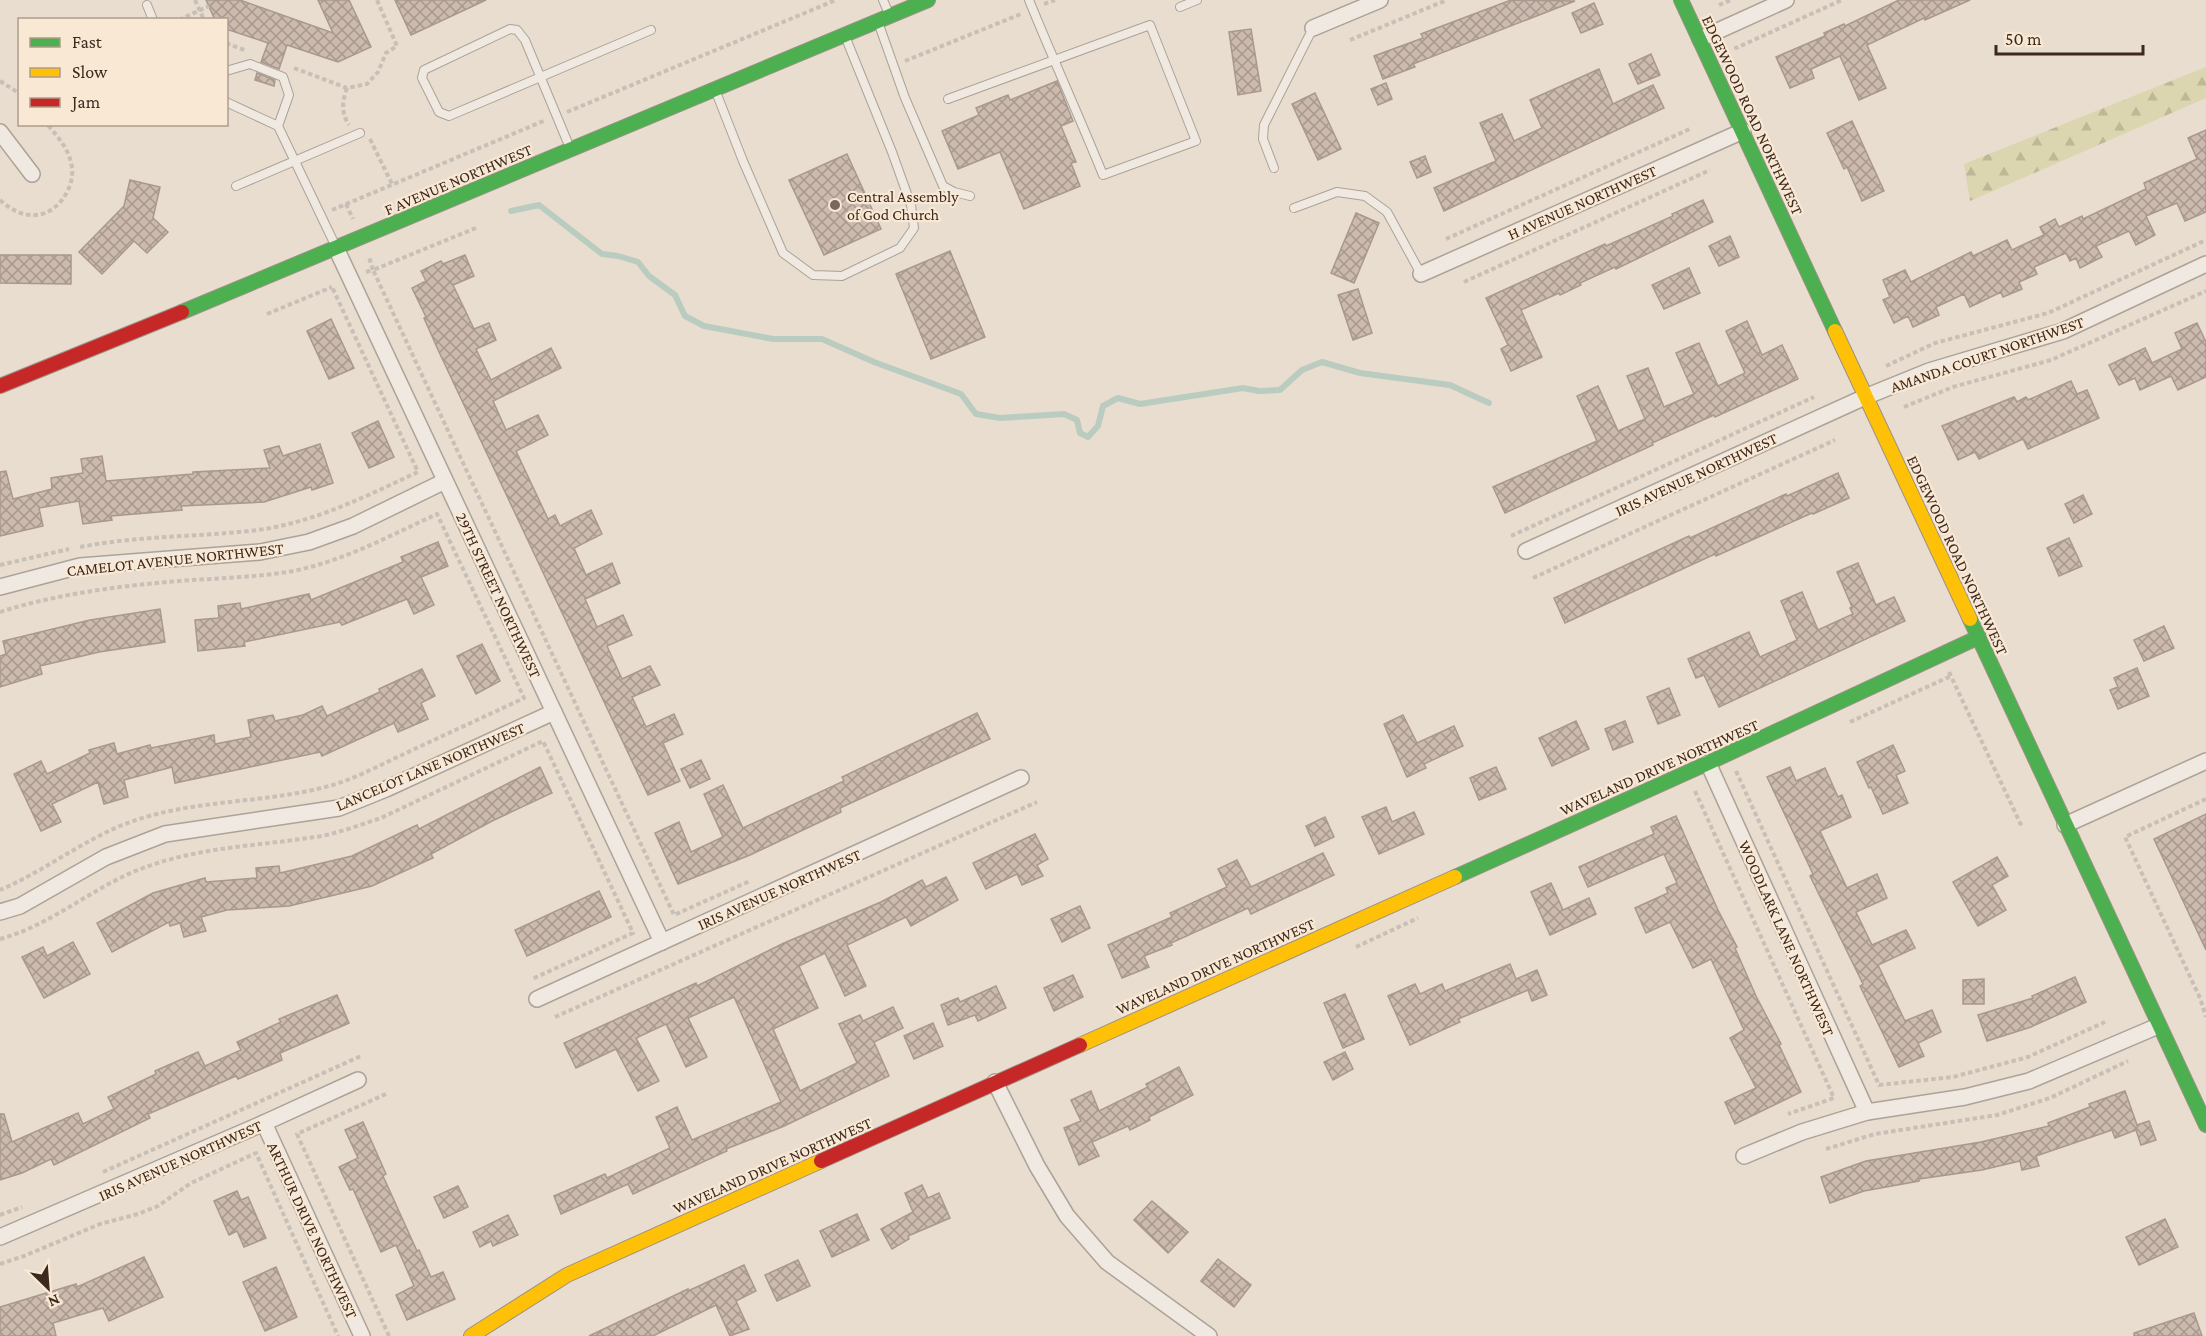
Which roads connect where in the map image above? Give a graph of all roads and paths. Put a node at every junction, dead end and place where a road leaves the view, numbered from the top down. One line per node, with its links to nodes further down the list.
1 (195, 0): 20 (path)
2 (377, 0): 35 (path)
3 (836, 0): 43 (path)
4 (883, 0): 24 (lane)
5 (928, 0): 24 (main road, F AVENUE NORTHWEST)
6 (1029, 0): 19 (lane)
7 (1055, 0): 19 (path)
8 (1197, 0): 18 (lane)
9 (1380, 0): 25 (street)
10 (1447, 0): 29 (path)
11 (1681, 0): 28 (main road, EDGEWOOD ROAD NORTHWEST)
12 (1716, 0): 13 (path)
13 (1731, 0)
14 (1786, 0): 28 (street)
15 (1842, 0): 31 (path)
16 (147, 5): 21 (lane)
17 (209, 6): 20 (path)
18 (1180, 7)
19 (1033, 9): 33 (lane); 34 (path)
20 (200, 10): 22 (path); 23 (path)
21 (152, 18)
22 (183, 18)
23 (203, 18)
24 (884, 18): 27 (main road, F AVENUE NORTHWEST); 34 (lane)
25 (1313, 28): 52 (lane)
26 (651, 30): 37 (lane)
27 (844, 35): 39 (main road, F AVENUE NORTHWEST); 39 (lane)
28 (1700, 39): 47 (main road, EDGEWOOD ROAD NORTHWEST)
29 (1350, 40)
30 (228, 44): 32 (path)
31 (1736, 46)
32 (248, 51)
33 (1055, 60): 33 (lane); 41 (lane)
34 (894, 66): 56 (lane)
35 (292, 67)
36 (228, 70): 45 (lane)
37 (539, 76): 37 (lane); 43 (lane)
38 (0, 81): 40 (path)
39 (715, 89): 50 (main road, F AVENUE NORTHWEST)
40 (18, 93)
41 (948, 99)
42 (228, 103): 45 (lane)
43 (556, 116): 50 (lane); 58 (path)
44 (49, 126): 57 (path)
45 (278, 126): 51 (lane)
46 (1692, 128): 63 (path)
47 (1743, 131): 70 (street, H AVENUE NORTHWEST); 78 (main road, EDGEWOOD ROAD NORTHWEST)
48 (0, 132): 54 (street)
49 (360, 133): 51 (lane)
50 (570, 150): 65 (main road, F AVENUE NORTHWEST)
51 (295, 162): 55 (lane); 60 (lane)
52 (1274, 168)
53 (1710, 171): 72 (path)
54 (32, 174)
55 (236, 186)
56 (970, 196)
57 (0, 200)
58 (346, 204): 60 (path); 61 (path)
59 (1294, 208): 70 (lane)
60 (320, 214): 65 (lane)
61 (357, 228)
62 (476, 228): 68 (path)
63 (1446, 239)
64 (2206, 240): 75 (path)
65 (336, 248): 76 (main road, F AVENUE NORTHWEST); 80 (street, 29TH STREET NORTHWEST)
66 (369, 257): 68 (path)
67 (2206, 264): 78 (street, AMANDA COURT NORTHWEST)
68 (373, 270): 69 (path); 104 (path)
69 (366, 272)
70 (1421, 274)
71 (341, 282): 73 (path)
72 (1464, 282)
73 (332, 287): 74 (path); 84 (path)
74 (267, 314)
75 (1886, 366)
76 (0, 386)
77 (1815, 397): 82 (path)
78 (1865, 397): 83 (street, IRIS AVENUE NORTHWEST); 87 (main road, EDGEWOOD ROAD NORTHWEST)
79 (1835, 440): 85 (path)
80 (446, 481): 86 (street, CAMELOT AVENUE NORTHWEST); 90 (street, 29TH STREET NORTHWEST)
81 (437, 514): 102 (path)
82 (1511, 536)
83 (1526, 551)
84 (0, 565)
85 (1533, 578)
86 (0, 586)
87 (1979, 637): 88 (main road, WAVELAND DRIVE NORTHWEST); 99 (main road, EDGEWOOD ROAD NORTHWEST)
88 (1938, 657): 89 (path); 92 (main road, WAVELAND DRIVE NORTHWEST)
89 (1951, 676): 91 (path); 100 (path)
90 (554, 712): 103 (street, LANCELOT LANE NORTHWEST); 107 (street, 29TH STREET NORTHWEST)
91 (1850, 722)
92 (1728, 754): 94 (main road, WAVELAND DRIVE NORTHWEST); 112 (path)
93 (2206, 761): 99 (street)
94 (1708, 763): 95 (main road, WAVELAND DRIVE NORTHWEST); 118 (street, WOODLARK LANE NORTHWEST)
95 (1687, 773): 116 (main road, WAVELAND DRIVE NORTHWEST); 119 (path)
96 (1021, 778): 107 (street, IRIS AVENUE NORTHWEST)
97 (2206, 799): 111 (path)
98 (1037, 802): 110 (path)
99 (2065, 825): 113 (main road, EDGEWOOD ROAD NORTHWEST)
100 (2022, 827)
101 (750, 880): 104 (path)
102 (0, 890)
103 (0, 912)
104 (674, 915): 105 (path)
105 (668, 917)
106 (0, 939): 108 (path)
107 (662, 942): 109 (street, IRIS AVENUE NORTHWEST)
108 (532, 979)
109 (537, 999)
110 (555, 1017)
111 (2206, 1017)
112 (2105, 1022)
113 (2158, 1026): 118 (street); 121 (main road, EDGEWOOD ROAD NORTHWEST)
114 (362, 1056): 123 (path)
115 (358, 1080): 120 (street, IRIS AVENUE NORTHWEST)
116 (996, 1082): 131 (main road, WAVELAND DRIVE NORTHWEST); 132 (street)
117 (386, 1094): 130 (path)
118 (1867, 1112): 122 (street)
119 (1788, 1114)
120 (264, 1123): 126 (street, IRIS AVENUE NORTHWEST); 129 (street, ARTHUR DRIVE NORTHWEST)
121 (2206, 1125)
122 (1744, 1156)
123 (101, 1173)
124 (30, 1204): 125 (path)
125 (0, 1215)
126 (0, 1237)
127 (0, 1264): 128 (path)
128 (338, 1336)
129 (362, 1336)
130 (388, 1336)
131 (471, 1336)
132 (1209, 1336)

